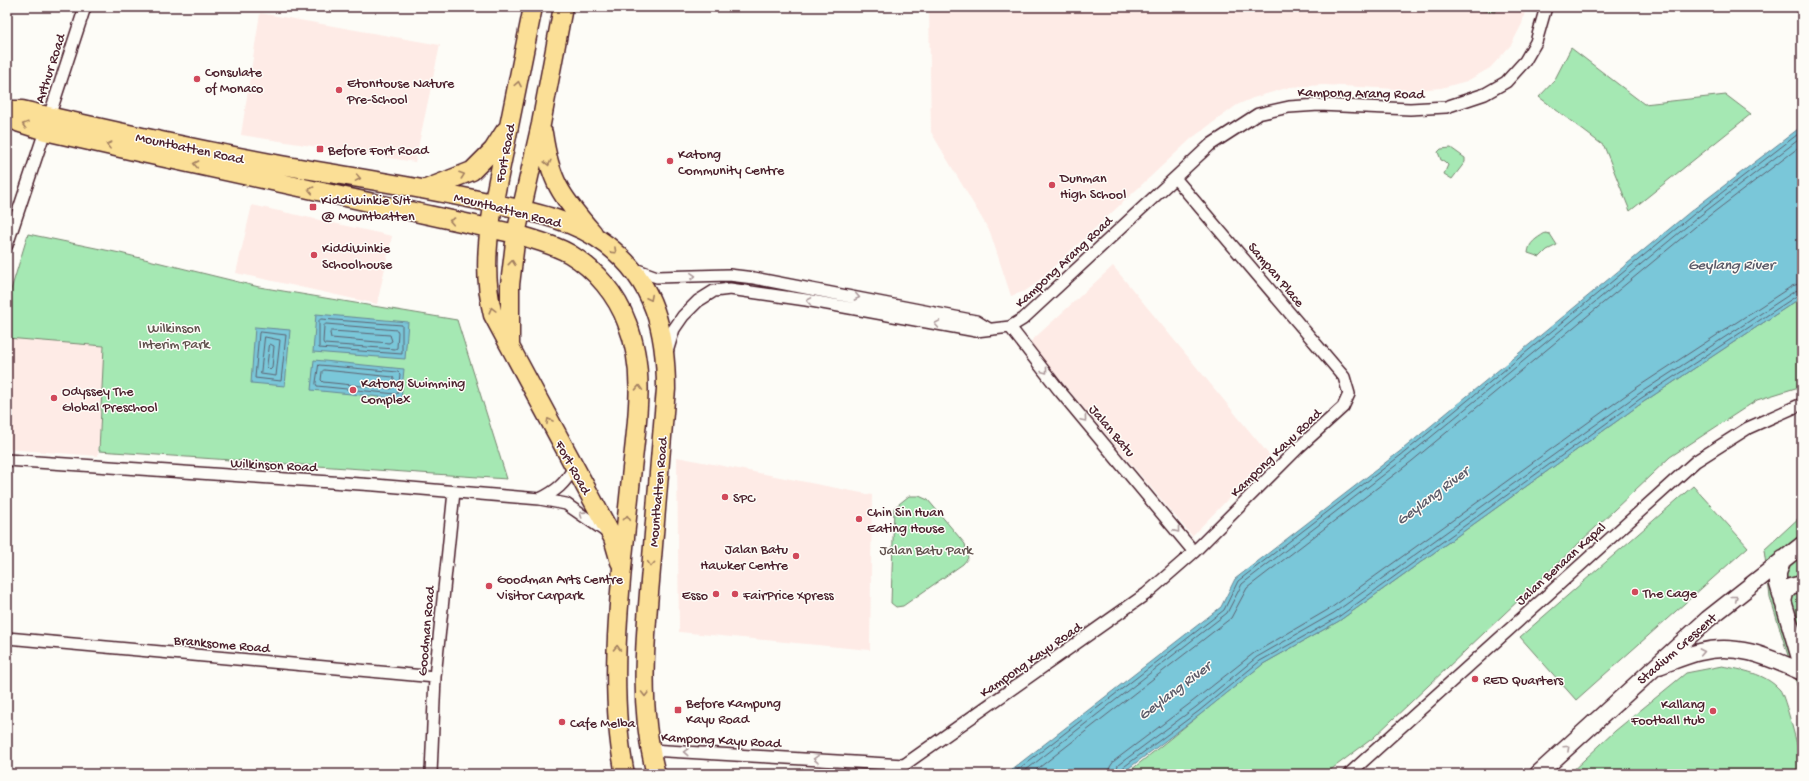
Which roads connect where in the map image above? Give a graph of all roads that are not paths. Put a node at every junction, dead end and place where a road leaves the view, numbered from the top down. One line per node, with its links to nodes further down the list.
1 (85, 7): 8 (street, Arthur Road)
2 (533, 7): 7 (main road, Fort Road, one-way to 2)
3 (563, 7): 9 (main road, Fort Road)
4 (1546, 7): 10 (street, Kampong Arang Road)
5 (7, 110): 8 (main road, Mountbatten Road)
6 (7, 116): 8 (main road, Mountbatten Road, one-way to 6)
7 (510, 122): 11 (main road, one-way to 7); 12 (main road, Fort Road)
8 (47, 124): 11 (main road, Mountbatten Road, one-way to 11); 14 (main road, Mountbatten Road, one-way to 8); 17 (street, Arthur Road)
9 (541, 124): 13 (main road, Fort Road); 16 (main road, one-way to 16)
10 (1175, 178): 19 (street, Kampong Arang Road); 23 (street, Sampan Place)
11 (426, 189): 12 (main road, Mountbatten Road)
12 (493, 203): 13 (main road, Mountbatten Road); 14 (main road, Fort Road)
13 (521, 209): 15 (main road, Fort Road); 16 (main road, Mountbatten Road)
14 (490, 229): 15 (main road, Mountbatten Road); 21 (main road, Fort Road, one-way to 14)
15 (516, 234): 21 (main road, Fort Road, one-way to 15); 33 (main road, Mountbatten Road, one-way to 15)
16 (598, 239): 18 (main road, Mountbatten Road, one-way to 18)
17 (7, 245)
18 (628, 266): 20 (street, one-way to 20); 22 (main road, Mountbatten Road, one-way to 22)
19 (1010, 327): 20 (street, Kampong Arang Road); 31 (street, Jalan Batu, one-way to 31)
20 (989, 329): 22 (street, Kampong Arang Road, one-way to 22)
21 (510, 344): 26 (main road, Fort Road, one-way to 21)
22 (665, 356): 41 (main road, Mountbatten Road, one-way to 41)
23 (1349, 394): 31 (street, Kampong Kayu Road)
24 (1802, 404): 42 (street, Jalan Benaan Kapal)
25 (7, 460): 27 (street, Wilkinson Road)
26 (574, 468): 28 (street); 29 (main road, Fort Road)
27 (454, 492): 28 (street, Wilkinson Road); 40 (street, Goodman Road)
28 (540, 499): 29 (street, Wilkinson Road, one-way to 28)
29 (613, 538): 33 (main road, Fort Road)
30 (1802, 545): 32 (street, Stadium Crescent)
31 (1194, 552): 41 (street, Kampong Kayu Road, one-way to 41)
32 (1783, 559): 35 (street); 38 (street, Stadium Crescent, one-way to 32)
33 (622, 570): 44 (main road, Mountbatten Road, one-way to 33)
34 (1802, 584): 35 (street)
35 (1783, 602): 37 (street)
36 (7, 638): 40 (street, Branksome Road)
37 (1802, 665)
38 (1652, 668): 39 (street, one-way to 39); 46 (street, Stadium Crescent, one-way to 38)
39 (1802, 672)
40 (435, 677): 43 (street, Goodman Road)
41 (650, 750): 45 (main road, Mountbatten Road)
42 (1350, 773)
43 (431, 774)
44 (625, 774)
45 (656, 774)
46 (1538, 774)

